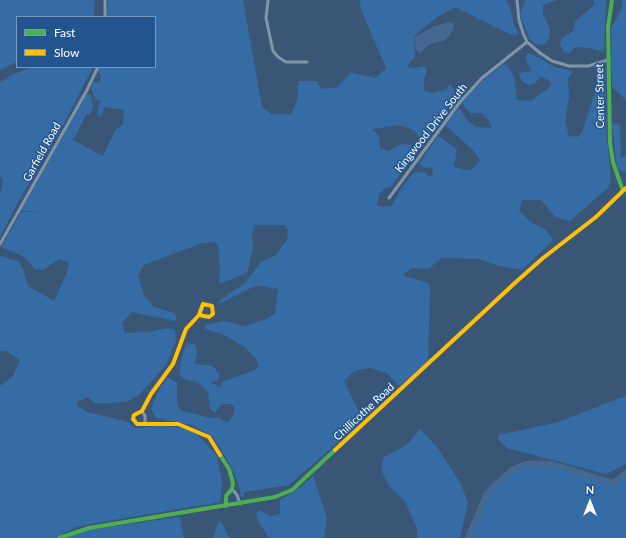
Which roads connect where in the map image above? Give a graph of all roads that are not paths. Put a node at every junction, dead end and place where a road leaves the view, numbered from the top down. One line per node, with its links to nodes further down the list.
1 (105, 0): 5 (street)
2 (268, 0): 8 (street)
3 (517, 0): 6 (street)
4 (612, 0): 7 (main road, Center Street)
5 (104, 16)
6 (527, 42): 7 (street); 11 (street, Kingwood Drive South)
7 (608, 60): 10 (main road, Center Street)
8 (307, 62)
9 (98, 68): 12 (street, Garfield Road)
10 (625, 189): 17 (main road, Chillicothe Road)
11 (389, 198)
12 (0, 244)
13 (199, 314): 14 (main road)
14 (142, 411): 15 (street); 15 (main road)
15 (145, 424): 16 (main road)
16 (232, 490): 17 (street); 18 (main road)
17 (240, 504): 18 (main road, Chillicothe Road)
18 (226, 506): 19 (main road, Chillicothe Road)
19 (59, 538)

